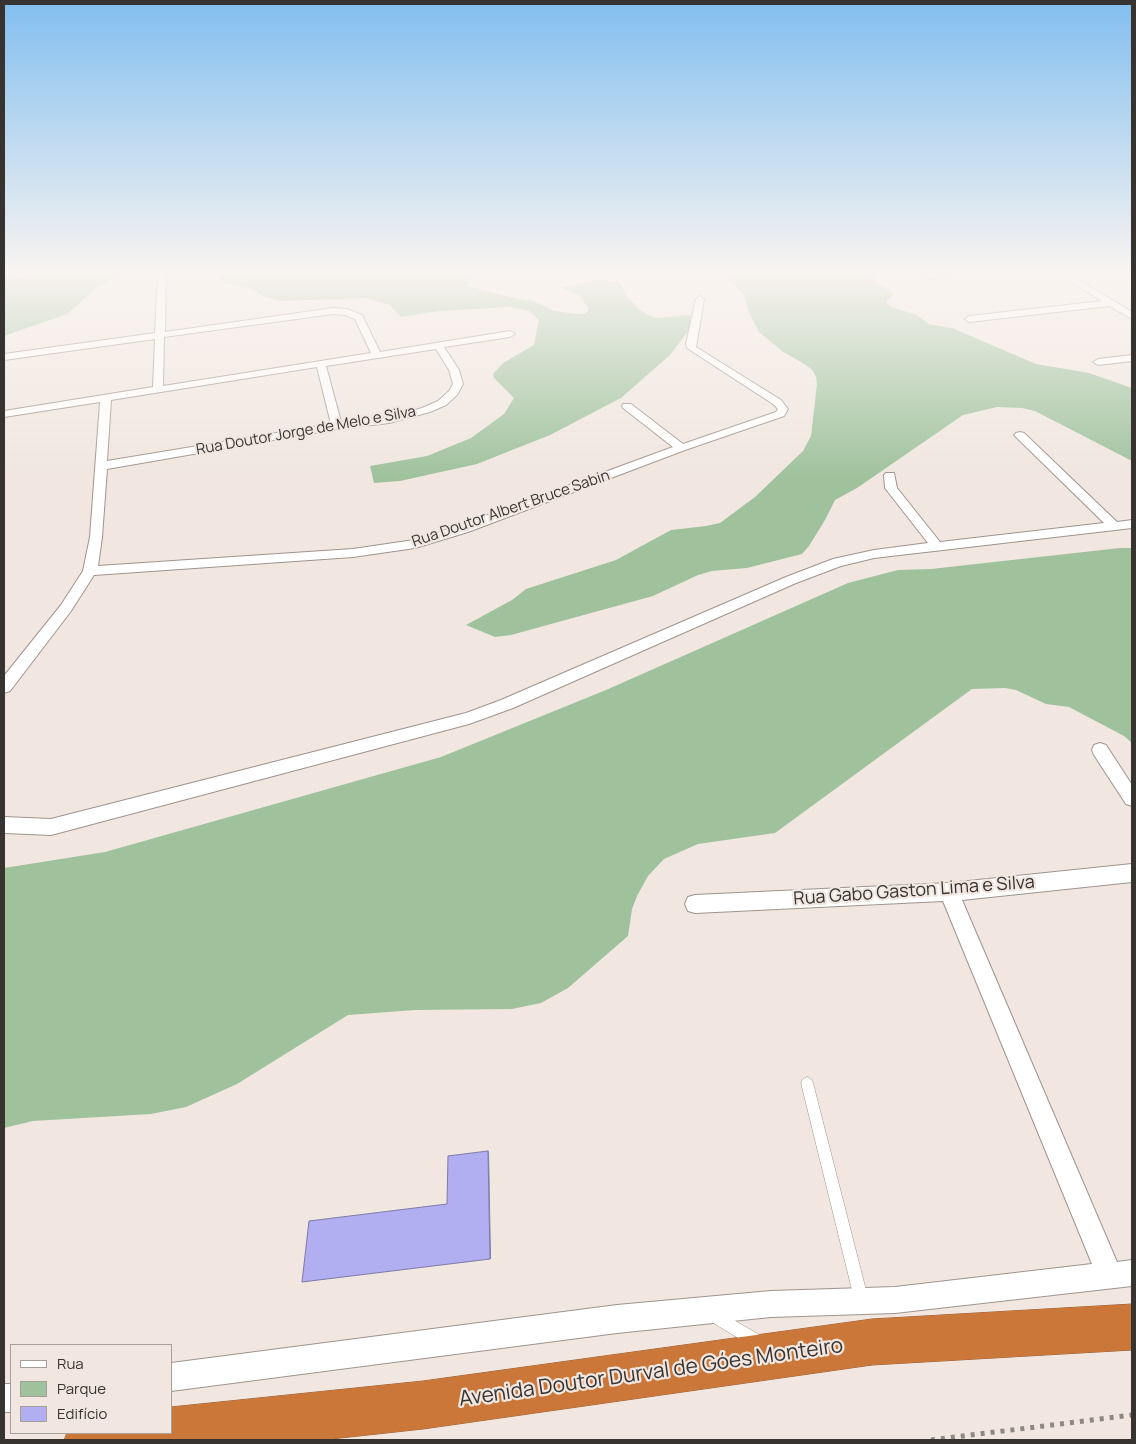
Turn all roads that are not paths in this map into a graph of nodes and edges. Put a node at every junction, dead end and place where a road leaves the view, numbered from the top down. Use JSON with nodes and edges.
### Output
{"nodes":[{"id":1,"x":108,"y":341,"type":"edge"},
{"id":2,"x":161,"y":341,"type":"edge"},
{"id":3,"x":370,"y":341,"type":"edge"},
{"id":4,"x":466,"y":341,"type":"edge"},
{"id":5,"x":692,"y":341,"type":"edge"},
{"id":6,"x":439,"y":346,"type":"junction"},
{"id":7,"x":4,"y":356,"type":"edge"},
{"id":8,"x":377,"y":356,"type":"junction"},
{"id":9,"x":1132,"y":358,"type":"edge"},
{"id":10,"x":1098,"y":362,"type":"dead end"},
{"id":11,"x":321,"y":365,"type":"junction"},
{"id":12,"x":158,"y":389,"type":"junction"},
{"id":13,"x":106,"y":397,"type":"junction"},
{"id":14,"x":627,"y":406,"type":"dead end"},
{"id":15,"x":4,"y":414,"type":"edge"},
{"id":16,"x":337,"y":426,"type":"junction"},
{"id":17,"x":1020,"y":435,"type":"dead end"},
{"id":18,"x":681,"y":448,"type":"junction"},
{"id":19,"x":101,"y":466,"type":"junction"},
{"id":20,"x":890,"y":475,"type":"dead end"},
{"id":21,"x":1132,"y":524,"type":"edge"},
{"id":22,"x":1112,"y":525,"type":"junction"},
{"id":23,"x":937,"y":546,"type":"junction"},
{"id":24,"x":90,"y":571,"type":"junction"},
{"id":25,"x":4,"y":687,"type":"edge"},
{"id":26,"x":1100,"y":750,"type":"dead end"},
{"id":27,"x":1132,"y":799,"type":"edge"},
{"id":28,"x":4,"y":825,"type":"edge"},
{"id":29,"x":1132,"y":873,"type":"edge"},
{"id":30,"x":949,"y":892,"type":"junction"},
{"id":31,"x":694,"y":904,"type":"dead end"},
{"id":32,"x":806,"y":1083,"type":"dead end"},
{"id":33,"x":1121,"y":1274,"type":"edge"},
{"id":34,"x":862,"y":1300,"type":"junction"},
{"id":35,"x":706,"y":1310,"type":"junction"},
{"id":36,"x":1132,"y":1327,"type":"edge"},
{"id":37,"x":780,"y":1354,"type":"junction"},
{"id":38,"x":172,"y":1377,"type":"edge"},
{"id":39,"x":172,"y":1432,"type":"edge"},
{"id":40,"x":150,"y":1434,"type":"edge"},
{"id":41,"x":89,"y":1440,"type":"edge"}],
"edges":[{"from":1,"to":7,"type":"street"},
{"from":2,"to":12,"type":"street"},
{"from":3,"to":8,"type":"street"},
{"from":4,"to":6,"type":"street"},
{"from":5,"to":18,"type":"street","name":"Rua Doutor Albert Bruce Sabin"},
{"from":6,"to":8,"type":"street"},
{"from":6,"to":16,"type":"street","name":"Rua Doutor Jorge de Melo e Silva"},
{"from":8,"to":11,"type":"street"},
{"from":9,"to":10,"type":"street"},
{"from":11,"to":12,"type":"street"},
{"from":11,"to":16,"type":"street"},
{"from":12,"to":13,"type":"street"},
{"from":13,"to":15,"type":"street"},
{"from":13,"to":19,"type":"street"},
{"from":14,"to":18,"type":"street"},
{"from":16,"to":19,"type":"street","name":"Rua Doutor Jorge de Melo e Silva"},
{"from":17,"to":22,"type":"street"},
{"from":18,"to":24,"type":"street","name":"Rua Doutor Albert Bruce Sabin"},
{"from":19,"to":24,"type":"street"},
{"from":20,"to":23,"type":"street"},
{"from":21,"to":22,"type":"street"},
{"from":22,"to":23,"type":"street"},
{"from":23,"to":28,"type":"street"},
{"from":24,"to":25,"type":"street"},
{"from":26,"to":27,"type":"street"},
{"from":29,"to":30,"type":"street","name":"Rua Gabo Gaston Lima e Silva"},
{"from":30,"to":31,"type":"street","name":"Rua Gabo Gaston Lima e Silva"},
{"from":30,"to":33,"type":"street"},
{"from":32,"to":34,"type":"lane"},
{"from":33,"to":34,"type":"street"},
{"from":34,"to":35,"type":"street"},
{"from":35,"to":37,"type":"lane"},
{"from":35,"to":38,"type":"street"},
{"from":36,"to":37,"type":"highway","name":"Avenida Doutor Durval de Góes Monteiro"},
{"from":37,"to":39,"type":"highway","name":"Avenida Doutor Durval de Góes Monteiro"},
{"from":40,"to":41,"type":"highway"}]}
